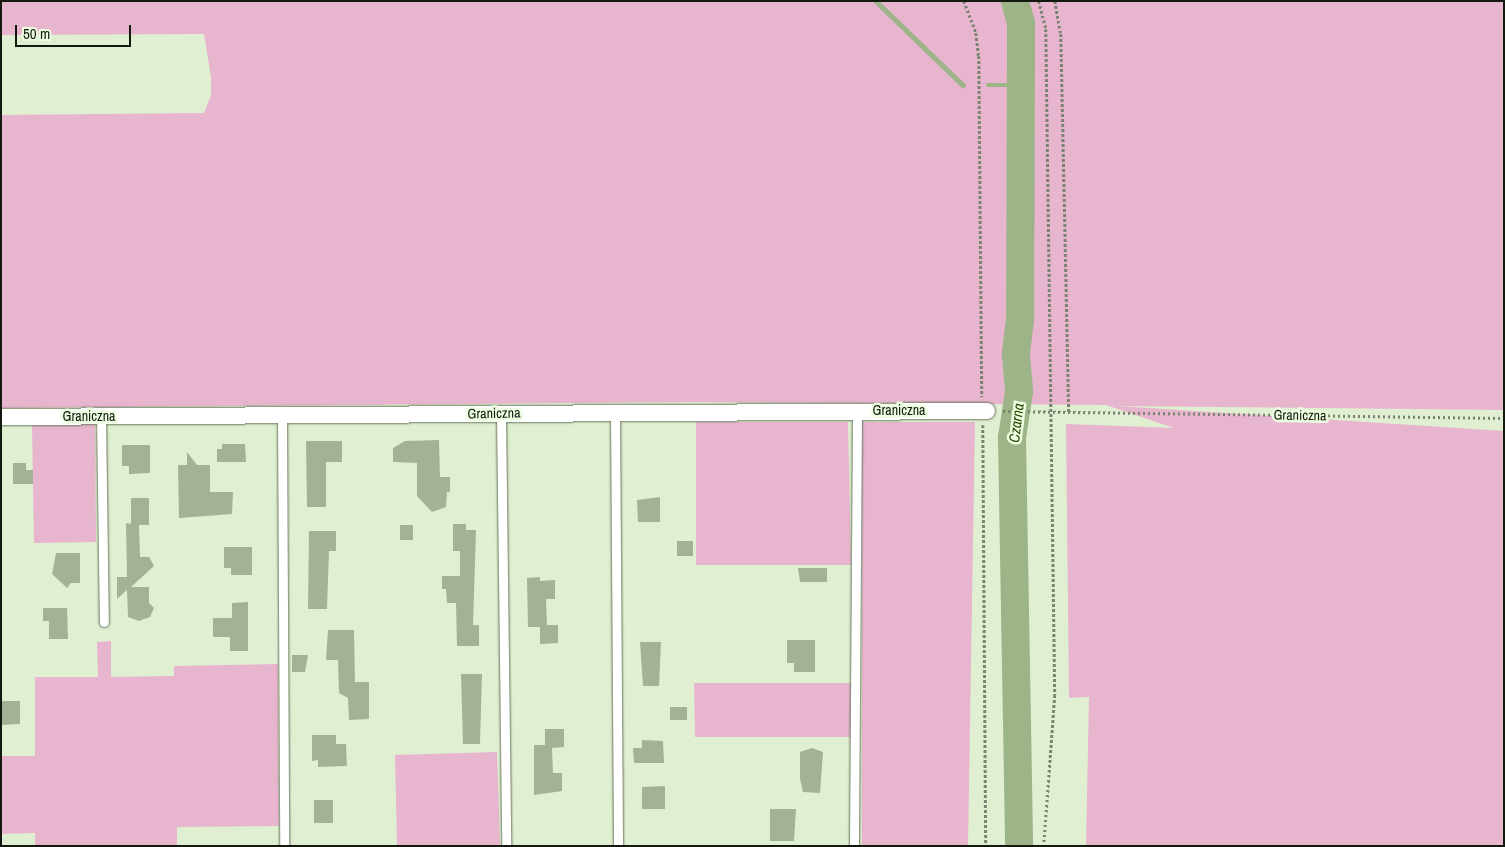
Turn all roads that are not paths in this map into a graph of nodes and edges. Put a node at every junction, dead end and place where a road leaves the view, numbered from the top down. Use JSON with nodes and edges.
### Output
{"nodes":[{"id":1,"x":857,"y":410,"type":"junction"},
{"id":2,"x":985,"y":411,"type":"road end"},
{"id":3,"x":615,"y":412,"type":"junction"},
{"id":4,"x":501,"y":413,"type":"junction"},
{"id":5,"x":282,"y":415,"type":"junction"},
{"id":6,"x":101,"y":416,"type":"junction"},
{"id":7,"x":1,"y":417,"type":"edge"},
{"id":8,"x":104,"y":622,"type":"dead end"},
{"id":9,"x":854,"y":843,"type":"dead end"},
{"id":10,"x":284,"y":846,"type":"edge"},
{"id":11,"x":506,"y":846,"type":"edge"},
{"id":12,"x":618,"y":846,"type":"edge"}],
"edges":[{"from":1,"to":2,"type":"street","name":"Graniczna"},
{"from":1,"to":3,"type":"street","name":"Graniczna"},
{"from":1,"to":9,"type":"lane"},
{"from":3,"to":4,"type":"street","name":"Graniczna"},
{"from":3,"to":12,"type":"lane"},
{"from":4,"to":5,"type":"street","name":"Graniczna"},
{"from":4,"to":11,"type":"lane"},
{"from":5,"to":6,"type":"street","name":"Graniczna"},
{"from":5,"to":10,"type":"lane"},
{"from":6,"to":7,"type":"street","name":"Graniczna"},
{"from":6,"to":8,"type":"lane"}]}
